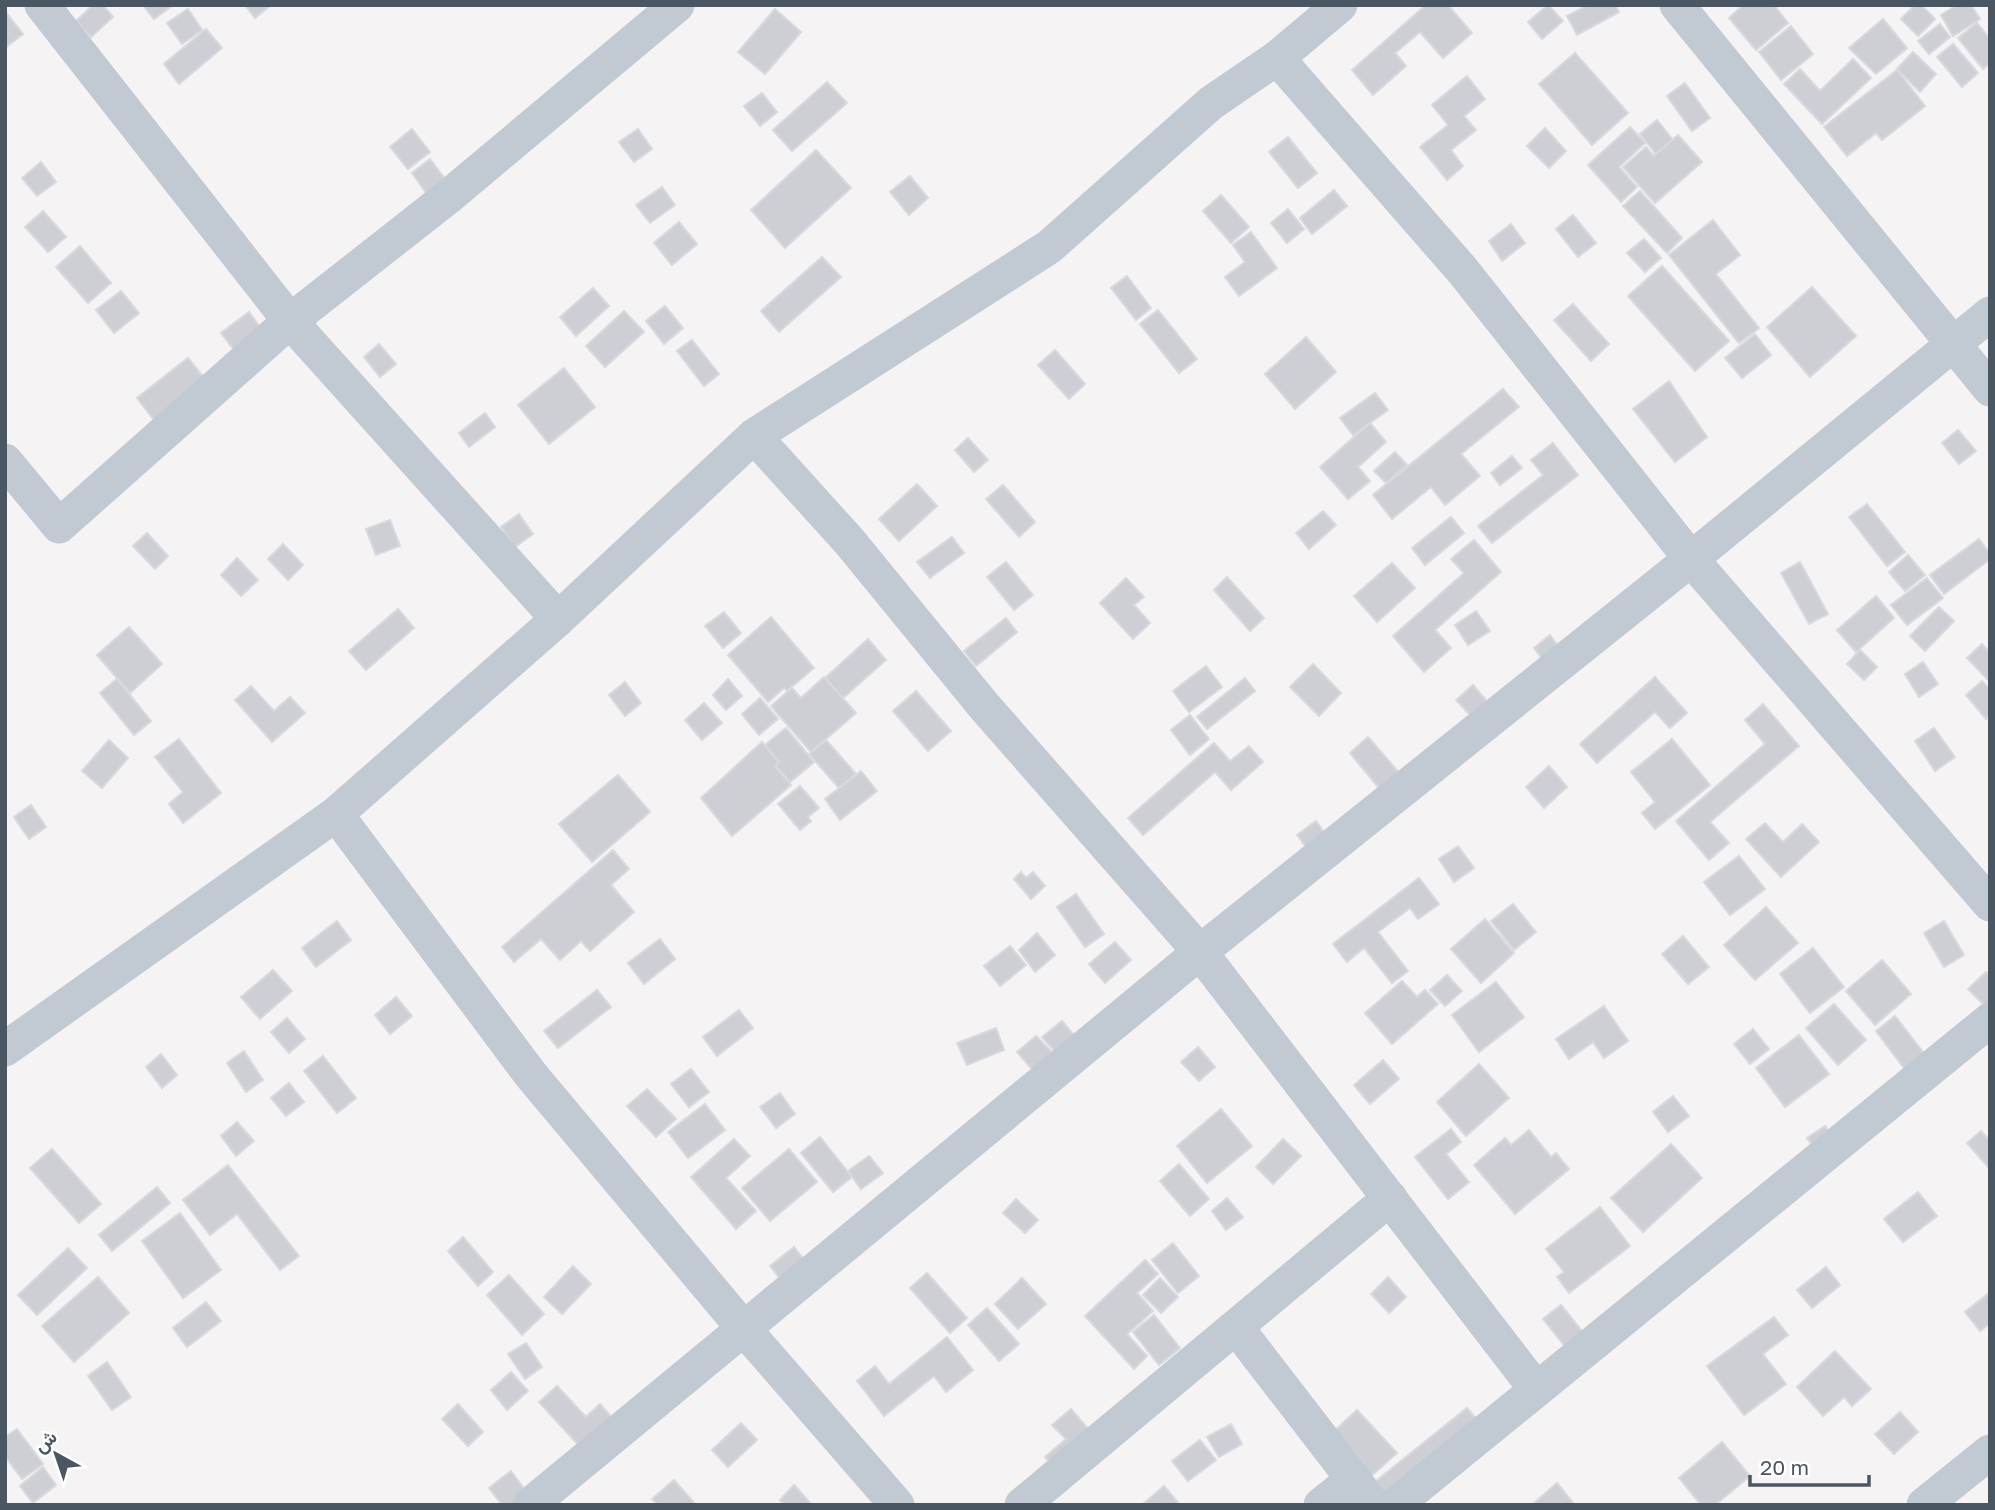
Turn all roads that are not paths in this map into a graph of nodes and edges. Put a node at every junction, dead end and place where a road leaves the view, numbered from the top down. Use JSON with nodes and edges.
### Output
{"nodes":[{"id":1,"x":42,"y":5,"type":"edge"},
{"id":2,"x":677,"y":5,"type":"edge"},
{"id":3,"x":1340,"y":5,"type":"edge"},
{"id":4,"x":1677,"y":5,"type":"edge"},
{"id":5,"x":1277,"y":58,"type":"junction"},
{"id":6,"x":1990,"y":314,"type":"edge"},
{"id":7,"x":290,"y":321,"type":"junction"},
{"id":8,"x":1953,"y":346,"type":"junction"},
{"id":9,"x":1990,"y":389,"type":"edge"},
{"id":10,"x":754,"y":436,"type":"junction"},
{"id":11,"x":5,"y":461,"type":"edge"},
{"id":12,"x":1692,"y":559,"type":"junction"},
{"id":13,"x":558,"y":619,"type":"junction"},
{"id":14,"x":336,"y":814,"type":"junction"},
{"id":15,"x":1990,"y":904,"type":"edge"},
{"id":16,"x":1200,"y":952,"type":"junction"},
{"id":17,"x":1990,"y":1020,"type":"edge"},
{"id":18,"x":5,"y":1049,"type":"edge"},
{"id":19,"x":1390,"y":1198,"type":"junction"},
{"id":20,"x":1236,"y":1327,"type":"junction"},
{"id":21,"x":745,"y":1330,"type":"junction"},
{"id":22,"x":1536,"y":1389,"type":"junction"},
{"id":23,"x":1990,"y":1452,"type":"edge"},
{"id":24,"x":1364,"y":1492,"type":"edge"},
{"id":25,"x":530,"y":1505,"type":"edge"},
{"id":26,"x":897,"y":1505,"type":"edge"},
{"id":27,"x":1022,"y":1505,"type":"edge"},
{"id":28,"x":1321,"y":1505,"type":"edge"},
{"id":29,"x":1395,"y":1505,"type":"edge"},
{"id":30,"x":1924,"y":1505,"type":"edge"}],
"edges":[{"from":1,"to":7,"type":"street"},
{"from":2,"to":7,"type":"street"},
{"from":3,"to":5,"type":"street"},
{"from":4,"to":8,"type":"street"},
{"from":5,"to":10,"type":"street"},
{"from":5,"to":12,"type":"street"},
{"from":6,"to":8,"type":"street"},
{"from":7,"to":11,"type":"street"},
{"from":7,"to":13,"type":"street"},
{"from":8,"to":9,"type":"street"},
{"from":8,"to":12,"type":"street"},
{"from":10,"to":13,"type":"street"},
{"from":10,"to":16,"type":"street"},
{"from":12,"to":15,"type":"street"},
{"from":12,"to":16,"type":"street"},
{"from":13,"to":14,"type":"street"},
{"from":14,"to":18,"type":"street"},
{"from":14,"to":21,"type":"street"},
{"from":16,"to":19,"type":"street"},
{"from":16,"to":21,"type":"street"},
{"from":17,"to":22,"type":"street"},
{"from":19,"to":20,"type":"street"},
{"from":19,"to":22,"type":"street"},
{"from":20,"to":24,"type":"street"},
{"from":20,"to":27,"type":"street"},
{"from":21,"to":25,"type":"street"},
{"from":21,"to":26,"type":"street"},
{"from":22,"to":29,"type":"street"},
{"from":23,"to":30,"type":"street"},
{"from":24,"to":28,"type":"street"}]}
